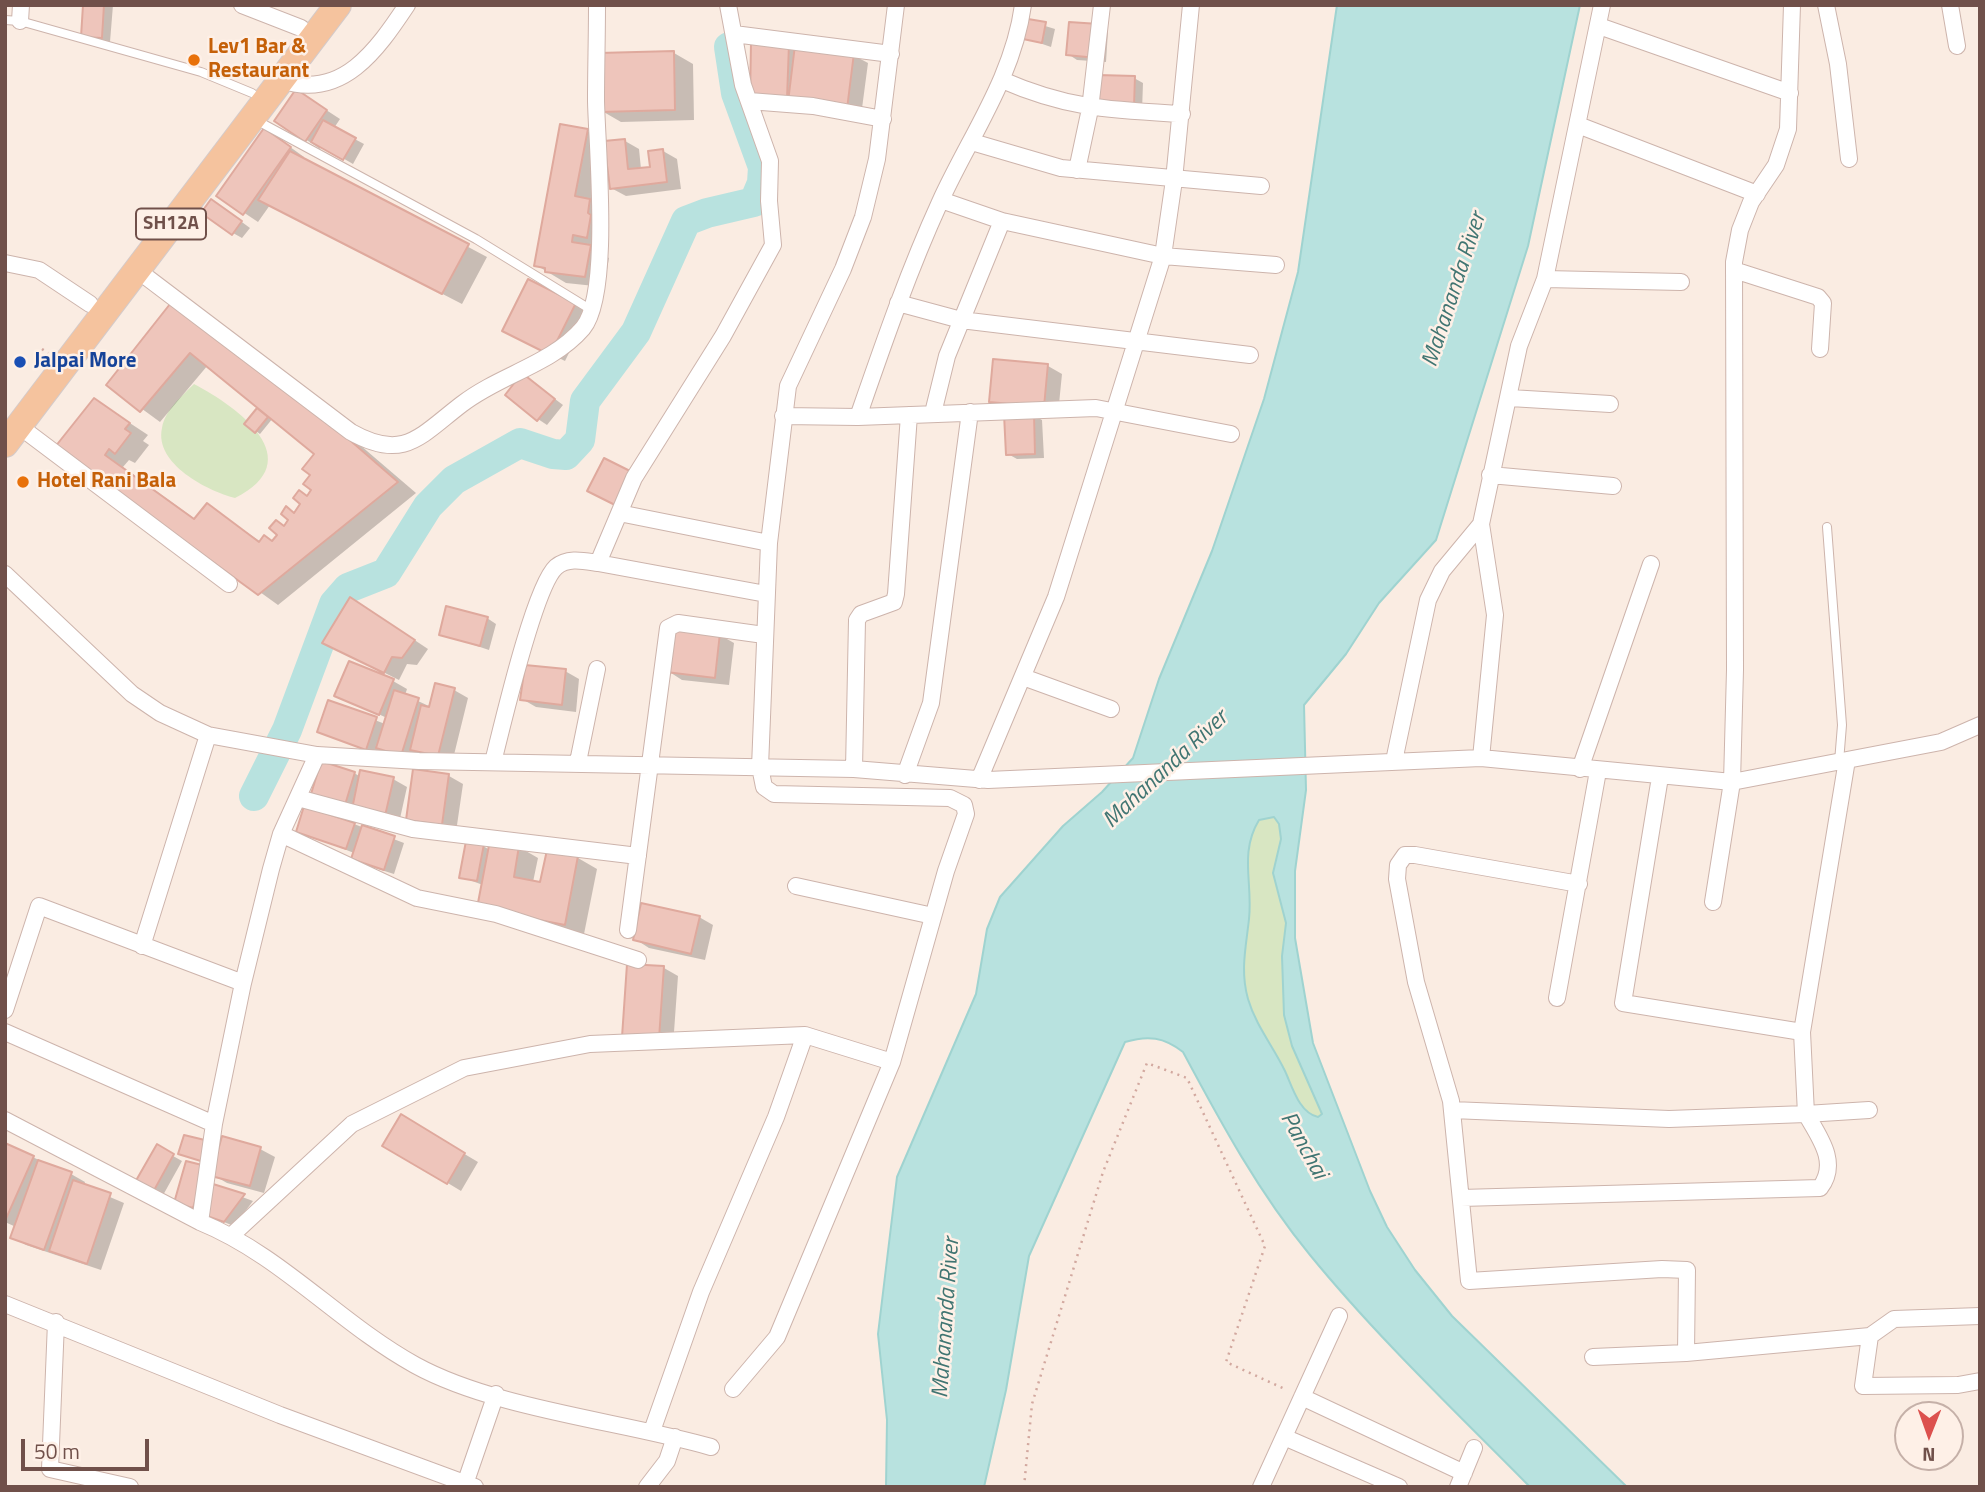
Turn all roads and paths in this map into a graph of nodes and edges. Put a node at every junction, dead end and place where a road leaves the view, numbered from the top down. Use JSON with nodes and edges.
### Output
{"nodes":[{"id":1,"x":242,"y":5,"type":"edge"},
{"id":2,"x":318,"y":5,"type":"edge"},
{"id":3,"x":338,"y":5,"type":"edge"},
{"id":4,"x":407,"y":5,"type":"edge"},
{"id":5,"x":597,"y":5,"type":"edge"},
{"id":6,"x":728,"y":5,"type":"edge"},
{"id":7,"x":896,"y":5,"type":"edge"},
{"id":8,"x":1023,"y":5,"type":"edge"},
{"id":9,"x":1102,"y":5,"type":"edge"},
{"id":10,"x":1191,"y":5,"type":"edge"},
{"id":11,"x":1602,"y":5,"type":"edge"},
{"id":12,"x":1792,"y":5,"type":"edge"},
{"id":13,"x":1826,"y":5,"type":"edge"},
{"id":14,"x":1950,"y":5,"type":"edge"},
{"id":15,"x":16,"y":15,"type":"edge"},
{"id":16,"x":1600,"y":26,"type":"junction"},
{"id":17,"x":302,"y":28,"type":"junction"},
{"id":18,"x":734,"y":34,"type":"junction"},
{"id":19,"x":1957,"y":46,"type":"dead end"},
{"id":20,"x":891,"y":54,"type":"junction"},
{"id":21,"x":281,"y":80,"type":"junction"},
{"id":22,"x":1002,"y":80,"type":"junction"},
{"id":23,"x":1790,"y":93,"type":"junction"},
{"id":24,"x":749,"y":101,"type":"junction"},
{"id":25,"x":252,"y":106,"type":"junction"},
{"id":26,"x":1090,"y":109,"type":"junction"},
{"id":27,"x":1182,"y":114,"type":"junction"},
{"id":28,"x":883,"y":119,"type":"junction"},
{"id":29,"x":1578,"y":124,"type":"junction"},
{"id":30,"x":972,"y":142,"type":"junction"},
{"id":31,"x":1849,"y":159,"type":"dead end"},
{"id":32,"x":1077,"y":170,"type":"junction"},
{"id":33,"x":1174,"y":180,"type":"junction"},
{"id":34,"x":1261,"y":186,"type":"dead end"},
{"id":35,"x":1757,"y":194,"type":"junction"},
{"id":36,"x":941,"y":200,"type":"junction"},
{"id":37,"x":1002,"y":221,"type":"junction"},
{"id":38,"x":1163,"y":256,"type":"junction"},
{"id":39,"x":5,"y":263,"type":"edge"},
{"id":40,"x":1276,"y":265,"type":"dead end"},
{"id":41,"x":136,"y":269,"type":"junction"},
{"id":42,"x":1734,"y":270,"type":"junction"},
{"id":43,"x":1545,"y":279,"type":"junction"},
{"id":44,"x":1681,"y":282,"type":"dead end"},
{"id":45,"x":898,"y":303,"type":"junction"},
{"id":46,"x":96,"y":309,"type":"junction"},
{"id":47,"x":593,"y":311,"type":"junction"},
{"id":48,"x":961,"y":320,"type":"junction"},
{"id":49,"x":1137,"y":341,"type":"junction"},
{"id":50,"x":1820,"y":349,"type":"dead end"},
{"id":51,"x":1250,"y":355,"type":"dead end"},
{"id":52,"x":1510,"y":398,"type":"junction"},
{"id":53,"x":1610,"y":404,"type":"dead end"},
{"id":54,"x":1115,"y":410,"type":"junction"},
{"id":55,"x":970,"y":412,"type":"junction"},
{"id":56,"x":933,"y":413,"type":"junction"},
{"id":57,"x":909,"y":415,"type":"junction"},
{"id":58,"x":783,"y":416,"type":"junction"},
{"id":59,"x":858,"y":417,"type":"junction"},
{"id":60,"x":10,"y":429,"type":"edge"},
{"id":61,"x":1231,"y":434,"type":"dead end"},
{"id":62,"x":1490,"y":475,"type":"junction"},
{"id":63,"x":1613,"y":486,"type":"dead end"},
{"id":64,"x":619,"y":513,"type":"junction"},
{"id":65,"x":1481,"y":524,"type":"junction"},
{"id":66,"x":1827,"y":527,"type":"dead end"},
{"id":67,"x":769,"y":543,"type":"junction"},
{"id":68,"x":598,"y":563,"type":"junction"},
{"id":69,"x":1651,"y":564,"type":"dead end"},
{"id":70,"x":5,"y":574,"type":"edge"},
{"id":71,"x":229,"y":584,"type":"dead end"},
{"id":72,"x":765,"y":594,"type":"junction"},
{"id":73,"x":764,"y":635,"type":"junction"},
{"id":74,"x":597,"y":669,"type":"dead end"},
{"id":75,"x":1023,"y":677,"type":"junction"},
{"id":76,"x":1111,"y":709,"type":"dead end"},
{"id":77,"x":1980,"y":725,"type":"edge"},
{"id":78,"x":208,"y":736,"type":"junction"},
{"id":79,"x":317,"y":755,"type":"junction"},
{"id":80,"x":1481,"y":758,"type":"junction"},
{"id":81,"x":1394,"y":761,"type":"junction"},
{"id":82,"x":1843,"y":761,"type":"junction"},
{"id":83,"x":493,"y":762,"type":"junction"},
{"id":84,"x":578,"y":762,"type":"junction"},
{"id":85,"x":651,"y":764,"type":"junction"},
{"id":86,"x":760,"y":767,"type":"junction"},
{"id":87,"x":854,"y":769,"type":"junction"},
{"id":88,"x":1580,"y":769,"type":"junction"},
{"id":89,"x":1598,"y":771,"type":"junction"},
{"id":90,"x":905,"y":775,"type":"junction"},
{"id":91,"x":1660,"y":777,"type":"junction"},
{"id":92,"x":987,"y":780,"type":"junction"},
{"id":93,"x":1732,"y":782,"type":"junction"},
{"id":94,"x":298,"y":798,"type":"junction"},
{"id":95,"x":281,"y":834,"type":"junction"},
{"id":96,"x":638,"y":856,"type":"junction"},
{"id":97,"x":1579,"y":884,"type":"junction"},
{"id":98,"x":796,"y":886,"type":"dead end"},
{"id":99,"x":1713,"y":901,"type":"dead end"},
{"id":100,"x":933,"y":916,"type":"junction"},
{"id":101,"x":628,"y":930,"type":"dead end"},
{"id":102,"x":142,"y":946,"type":"junction"},
{"id":103,"x":638,"y":960,"type":"dead end"},
{"id":104,"x":243,"y":983,"type":"junction"},
{"id":105,"x":1557,"y":998,"type":"dead end"},
{"id":106,"x":5,"y":1010,"type":"edge"},
{"id":107,"x":5,"y":1032,"type":"edge"},
{"id":108,"x":1802,"y":1032,"type":"junction"},
{"id":109,"x":805,"y":1035,"type":"junction"},
{"id":110,"x":892,"y":1062,"type":"junction"},
{"id":111,"x":1452,"y":1110,"type":"junction"},
{"id":112,"x":1869,"y":1110,"type":"dead end"},
{"id":113,"x":1806,"y":1114,"type":"junction"},
{"id":114,"x":5,"y":1120,"type":"edge"},
{"id":115,"x":214,"y":1124,"type":"junction"},
{"id":116,"x":1461,"y":1198,"type":"junction"},
{"id":117,"x":200,"y":1222,"type":"junction"},
{"id":118,"x":232,"y":1235,"type":"junction"},
{"id":119,"x":5,"y":1304,"type":"edge"},
{"id":120,"x":1339,"y":1316,"type":"dead end"},
{"id":121,"x":1980,"y":1316,"type":"edge"},
{"id":122,"x":56,"y":1322,"type":"junction"},
{"id":123,"x":1870,"y":1336,"type":"junction"},
{"id":124,"x":1686,"y":1353,"type":"junction"},
{"id":125,"x":1593,"y":1357,"type":"dead end"},
{"id":126,"x":1980,"y":1381,"type":"edge"},
{"id":127,"x":733,"y":1389,"type":"dead end"},
{"id":128,"x":496,"y":1394,"type":"junction"},
{"id":129,"x":1302,"y":1397,"type":"junction"},
{"id":130,"x":652,"y":1431,"type":"junction"},
{"id":131,"x":676,"y":1437,"type":"junction"},
{"id":132,"x":1283,"y":1437,"type":"junction"},
{"id":133,"x":711,"y":1447,"type":"dead end"},
{"id":134,"x":1474,"y":1448,"type":"dead end"},
{"id":135,"x":1461,"y":1480,"type":"edge"},
{"id":136,"x":1267,"y":1485,"type":"edge"},
{"id":137,"x":468,"y":1486,"type":"edge"},
{"id":138,"x":130,"y":1487,"type":"edge"},
{"id":139,"x":647,"y":1487,"type":"edge"},
{"id":140,"x":1024,"y":1487,"type":"edge"},
{"id":141,"x":1399,"y":1487,"type":"edge"}],
"edges":[{"from":1,"to":17,"type":"street"},
{"from":2,"to":17,"type":"main road","number":"SH12A"},
{"from":3,"to":21,"type":"main road","number":"SH12A"},
{"from":4,"to":21,"type":"street"},
{"from":5,"to":47,"type":"street"},
{"from":6,"to":18,"type":"street"},
{"from":7,"to":20,"type":"street"},
{"from":8,"to":22,"type":"street"},
{"from":9,"to":26,"type":"street"},
{"from":10,"to":27,"type":"street"},
{"from":11,"to":16,"type":"street"},
{"from":12,"to":23,"type":"street"},
{"from":13,"to":31,"type":"street"},
{"from":14,"to":19,"type":"street"},
{"from":15,"to":25,"type":"lane"},
{"from":16,"to":23,"type":"street"},
{"from":16,"to":29,"type":"street"},
{"from":17,"to":25,"type":"main road","number":"SH12A"},
{"from":18,"to":20,"type":"street"},
{"from":18,"to":24,"type":"street"},
{"from":20,"to":28,"type":"street"},
{"from":21,"to":25,"type":"main road","number":"SH12A"},
{"from":22,"to":26,"type":"street"},
{"from":22,"to":30,"type":"street"},
{"from":23,"to":35,"type":"street"},
{"from":24,"to":28,"type":"street"},
{"from":24,"to":64,"type":"street"},
{"from":25,"to":41,"type":"main road","number":"SH12A"},
{"from":25,"to":46,"type":"main road","number":"SH12A"},
{"from":25,"to":47,"type":"lane"},
{"from":26,"to":27,"type":"street"},
{"from":26,"to":32,"type":"street"},
{"from":27,"to":33,"type":"street"},
{"from":28,"to":58,"type":"street"},
{"from":29,"to":35,"type":"street"},
{"from":29,"to":43,"type":"street"},
{"from":30,"to":32,"type":"street"},
{"from":30,"to":36,"type":"street"},
{"from":32,"to":33,"type":"street"},
{"from":33,"to":34,"type":"street"},
{"from":33,"to":38,"type":"street"},
{"from":35,"to":42,"type":"street"},
{"from":36,"to":37,"type":"street"},
{"from":36,"to":45,"type":"street"},
{"from":37,"to":38,"type":"street"},
{"from":37,"to":48,"type":"street"},
{"from":38,"to":40,"type":"street"},
{"from":38,"to":49,"type":"street"},
{"from":39,"to":46,"type":"street"},
{"from":41,"to":46,"type":"main road","number":"SH12A"},
{"from":41,"to":47,"type":"street"},
{"from":42,"to":50,"type":"street"},
{"from":42,"to":93,"type":"street"},
{"from":43,"to":44,"type":"street"},
{"from":43,"to":52,"type":"street"},
{"from":45,"to":48,"type":"street"},
{"from":45,"to":59,"type":"street"},
{"from":46,"to":60,"type":"main road","number":"SH12A"},
{"from":48,"to":49,"type":"street"},
{"from":48,"to":56,"type":"street"},
{"from":49,"to":51,"type":"street"},
{"from":49,"to":54,"type":"street"},
{"from":52,"to":53,"type":"street"},
{"from":52,"to":62,"type":"street"},
{"from":54,"to":55,"type":"street"},
{"from":54,"to":61,"type":"street"},
{"from":54,"to":75,"type":"street"},
{"from":55,"to":56,"type":"street"},
{"from":55,"to":90,"type":"street"},
{"from":56,"to":57,"type":"street"},
{"from":57,"to":59,"type":"street"},
{"from":57,"to":87,"type":"street"},
{"from":58,"to":59,"type":"street"},
{"from":58,"to":67,"type":"street"},
{"from":60,"to":71,"type":"street"},
{"from":62,"to":63,"type":"street"},
{"from":62,"to":65,"type":"street"},
{"from":64,"to":67,"type":"street"},
{"from":64,"to":68,"type":"street"},
{"from":65,"to":80,"type":"street"},
{"from":65,"to":81,"type":"street"},
{"from":66,"to":82,"type":"lane"},
{"from":67,"to":72,"type":"street"},
{"from":68,"to":72,"type":"street"},
{"from":68,"to":83,"type":"street"},
{"from":69,"to":88,"type":"street"},
{"from":70,"to":78,"type":"street"},
{"from":72,"to":73,"type":"street"},
{"from":73,"to":85,"type":"street"},
{"from":73,"to":86,"type":"street"},
{"from":74,"to":84,"type":"street"},
{"from":75,"to":76,"type":"street"},
{"from":75,"to":92,"type":"street"},
{"from":77,"to":82,"type":"street"},
{"from":78,"to":79,"type":"street"},
{"from":78,"to":102,"type":"street"},
{"from":79,"to":83,"type":"street"},
{"from":79,"to":94,"type":"street"},
{"from":80,"to":81,"type":"street"},
{"from":80,"to":88,"type":"street"},
{"from":81,"to":92,"type":"street"},
{"from":82,"to":93,"type":"street"},
{"from":82,"to":108,"type":"street"},
{"from":83,"to":84,"type":"street"},
{"from":84,"to":85,"type":"street"},
{"from":85,"to":86,"type":"street"},
{"from":85,"to":96,"type":"street"},
{"from":86,"to":87,"type":"street"},
{"from":86,"to":100,"type":"street"},
{"from":87,"to":90,"type":"street"},
{"from":88,"to":89,"type":"street"},
{"from":89,"to":91,"type":"street"},
{"from":89,"to":97,"type":"street"},
{"from":90,"to":92,"type":"street"},
{"from":91,"to":93,"type":"street"},
{"from":91,"to":108,"type":"street"},
{"from":93,"to":99,"type":"street"},
{"from":94,"to":95,"type":"street"},
{"from":94,"to":96,"type":"street"},
{"from":95,"to":103,"type":"street"},
{"from":95,"to":104,"type":"street"},
{"from":96,"to":101,"type":"street"},
{"from":97,"to":105,"type":"street"},
{"from":97,"to":111,"type":"street"},
{"from":98,"to":100,"type":"street"},
{"from":100,"to":110,"type":"street"},
{"from":102,"to":104,"type":"street"},
{"from":102,"to":106,"type":"street"},
{"from":104,"to":115,"type":"street"},
{"from":107,"to":115,"type":"street"},
{"from":108,"to":113,"type":"street"},
{"from":109,"to":110,"type":"street"},
{"from":109,"to":118,"type":"street"},
{"from":109,"to":130,"type":"street"},
{"from":110,"to":127,"type":"street"},
{"from":111,"to":113,"type":"street"},
{"from":111,"to":116,"type":"street"},
{"from":112,"to":113,"type":"street"},
{"from":113,"to":116,"type":"street"},
{"from":114,"to":117,"type":"street"},
{"from":115,"to":117,"type":"street"},
{"from":116,"to":124,"type":"street"},
{"from":117,"to":118,"type":"street"},
{"from":118,"to":128,"type":"street"},
{"from":119,"to":122,"type":"street"},
{"from":120,"to":129,"type":"street"},
{"from":121,"to":123,"type":"street"},
{"from":122,"to":137,"type":"street"},
{"from":122,"to":138,"type":"street"},
{"from":123,"to":124,"type":"street"},
{"from":123,"to":126,"type":"street"},
{"from":124,"to":125,"type":"street"},
{"from":128,"to":130,"type":"street"},
{"from":128,"to":137,"type":"street"},
{"from":129,"to":132,"type":"street"},
{"from":129,"to":135,"type":"street"},
{"from":129,"to":140,"type":"path"},
{"from":130,"to":131,"type":"street"},
{"from":131,"to":133,"type":"street"},
{"from":131,"to":139,"type":"street"},
{"from":132,"to":136,"type":"street"},
{"from":132,"to":141,"type":"street"},
{"from":134,"to":135,"type":"street"}]}
